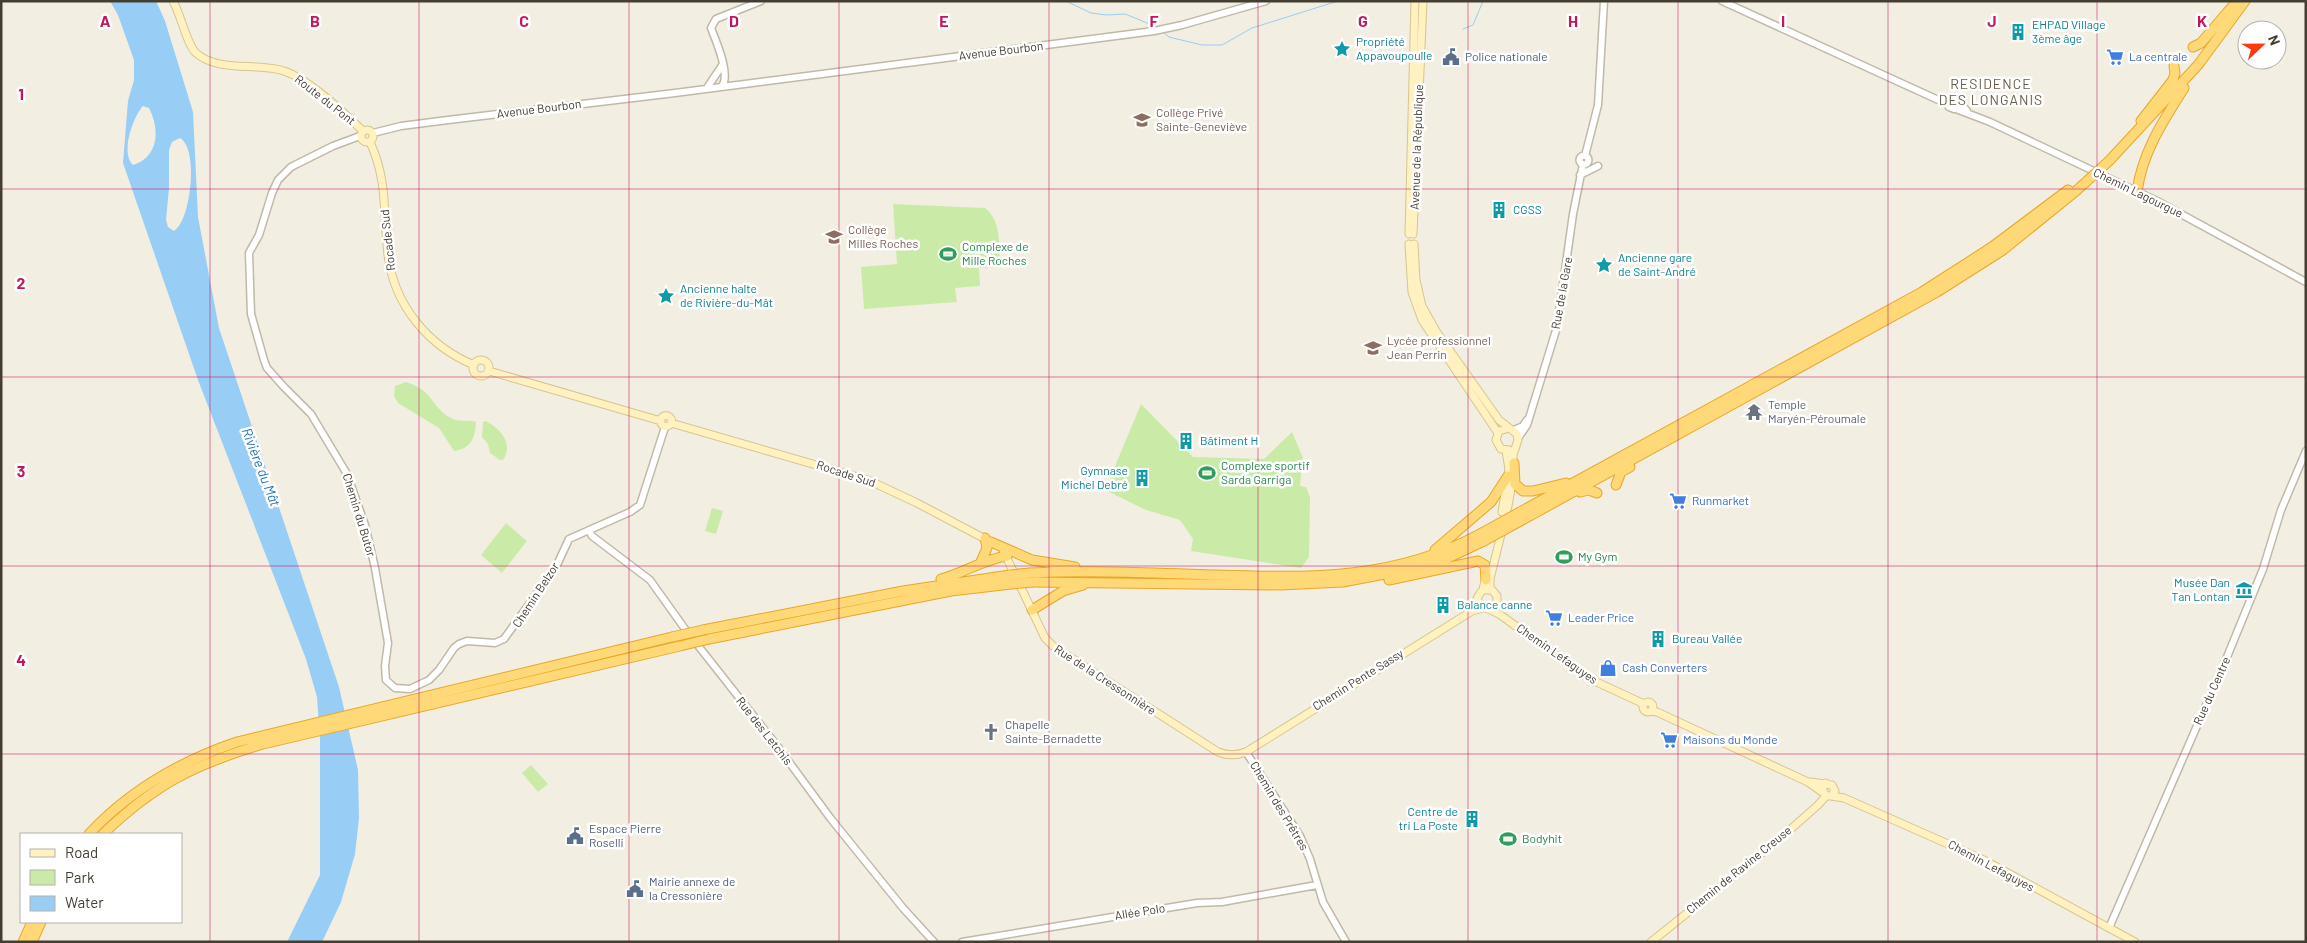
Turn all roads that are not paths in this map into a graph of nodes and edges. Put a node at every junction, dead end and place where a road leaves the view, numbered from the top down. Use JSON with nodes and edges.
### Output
{"nodes":[{"id":1,"x":173,"y":1,"type":"edge"},
{"id":2,"x":761,"y":1,"type":"edge"},
{"id":3,"x":1266,"y":1,"type":"edge"},
{"id":4,"x":1416,"y":1,"type":"edge"},
{"id":5,"x":1423,"y":1,"type":"edge"},
{"id":6,"x":1604,"y":1,"type":"edge"},
{"id":7,"x":1722,"y":1,"type":"edge"},
{"id":8,"x":2237,"y":1,"type":"edge"},
{"id":9,"x":2245,"y":1,"type":"edge"},
{"id":10,"x":2192,"y":47,"type":"dead end"},
{"id":11,"x":2198,"y":65,"type":"junction"},
{"id":12,"x":2174,"y":66,"type":"dead end"},
{"id":13,"x":720,"y":80,"type":"junction"},
{"id":14,"x":1948,"y":101,"type":"junction"},
{"id":15,"x":1959,"y":102,"type":"junction"},
{"id":16,"x":1956,"y":108,"type":"junction"},
{"id":17,"x":1967,"y":111,"type":"junction"},
{"id":18,"x":2141,"y":121,"type":"junction"},
{"id":19,"x":373,"y":133,"type":"junction"},
{"id":20,"x":362,"y":134,"type":"junction"},
{"id":21,"x":370,"y":142,"type":"junction"},
{"id":22,"x":2106,"y":159,"type":"junction"},
{"id":23,"x":1598,"y":166,"type":"dead end"},
{"id":24,"x":1580,"y":175,"type":"junction"},
{"id":25,"x":2074,"y":189,"type":"junction"},
{"id":26,"x":2137,"y":192,"type":"junction"},
{"id":27,"x":1411,"y":234,"type":"junction"},
{"id":28,"x":1411,"y":244,"type":"junction"},
{"id":29,"x":2306,"y":282,"type":"edge"},
{"id":30,"x":474,"y":365,"type":"junction"},
{"id":31,"x":488,"y":371,"type":"junction"},
{"id":32,"x":1713,"y":414,"type":"junction"},
{"id":33,"x":1528,"y":419,"type":"junction"},
{"id":34,"x":666,"y":424,"type":"junction"},
{"id":35,"x":1511,"y":429,"type":"junction"},
{"id":36,"x":1498,"y":433,"type":"junction"},
{"id":37,"x":1518,"y":438,"type":"junction"},
{"id":38,"x":1516,"y":446,"type":"junction"},
{"id":39,"x":1506,"y":451,"type":"junction"},
{"id":40,"x":2306,"y":451,"type":"edge"},
{"id":41,"x":1620,"y":457,"type":"junction"},
{"id":42,"x":1514,"y":463,"type":"junction"},
{"id":43,"x":1508,"y":476,"type":"junction"},
{"id":44,"x":1616,"y":485,"type":"dead end"},
{"id":45,"x":1597,"y":493,"type":"dead end"},
{"id":46,"x":1541,"y":510,"type":"junction"},
{"id":47,"x":1522,"y":516,"type":"junction"},
{"id":48,"x":588,"y":530,"type":"junction"},
{"id":49,"x":1482,"y":538,"type":"junction"},
{"id":50,"x":988,"y":540,"type":"junction"},
{"id":51,"x":1007,"y":556,"type":"junction"},
{"id":52,"x":1422,"y":559,"type":"junction"},
{"id":53,"x":979,"y":565,"type":"junction"},
{"id":54,"x":1140,"y":574,"type":"junction"},
{"id":55,"x":1010,"y":579,"type":"junction"},
{"id":56,"x":1486,"y":580,"type":"junction"},
{"id":57,"x":1093,"y":582,"type":"junction"},
{"id":58,"x":1282,"y":584,"type":"junction"},
{"id":59,"x":1487,"y":590,"type":"junction"},
{"id":60,"x":1478,"y":601,"type":"junction"},
{"id":61,"x":836,"y":603,"type":"junction"},
{"id":62,"x":1489,"y":607,"type":"junction"},
{"id":63,"x":1472,"y":611,"type":"junction"},
{"id":64,"x":1034,"y":614,"type":"junction"},
{"id":65,"x":386,"y":680,"type":"joint"},
{"id":66,"x":387,"y":710,"type":"junction"},
{"id":67,"x":261,"y":740,"type":"junction"},
{"id":68,"x":1246,"y":752,"type":"junction"},
{"id":69,"x":1808,"y":782,"type":"junction"},
{"id":70,"x":1826,"y":784,"type":"junction"},
{"id":71,"x":1834,"y":787,"type":"junction"},
{"id":72,"x":1826,"y":795,"type":"junction"},
{"id":73,"x":1844,"y":798,"type":"junction"},
{"id":74,"x":90,"y":833,"type":"edge"},
{"id":75,"x":104,"y":833,"type":"edge"},
{"id":76,"x":1317,"y":885,"type":"junction"},
{"id":77,"x":32,"y":923,"type":"edge"},
{"id":78,"x":41,"y":923,"type":"edge"},
{"id":79,"x":2109,"y":928,"type":"junction"},
{"id":80,"x":933,"y":941,"type":"edge"},
{"id":81,"x":24,"y":942,"type":"edge"},
{"id":82,"x":33,"y":942,"type":"edge"},
{"id":83,"x":962,"y":942,"type":"edge"},
{"id":84,"x":1346,"y":942,"type":"edge"},
{"id":85,"x":1650,"y":942,"type":"edge"},
{"id":86,"x":2135,"y":942,"type":"edge"}],
"edges":[{"from":1,"to":20,"type":"main road","name":"Route du Pont"},
{"from":2,"to":13,"type":"street"},
{"from":3,"to":13,"type":"street","name":"Avenue Bourbon"},
{"from":4,"to":27,"type":"main road","name":"Avenue de la République"},
{"from":5,"to":27,"type":"main road","name":"Avenue de la République"},
{"from":6,"to":24,"type":"street","name":"Rue de la Gare"},
{"from":7,"to":14,"type":"street"},
{"from":8,"to":10,"type":"highway"},
{"from":8,"to":18,"type":"highway"},
{"from":9,"to":11,"type":"highway"},
{"from":11,"to":22,"type":"highway"},
{"from":11,"to":26,"type":"highway"},
{"from":12,"to":18,"type":"highway"},
{"from":13,"to":19,"type":"street","name":"Avenue Bourbon"},
{"from":14,"to":15,"type":"street"},
{"from":14,"to":16,"type":"street","name":"Chemin Lagourgue"},
{"from":15,"to":16,"type":"street"},
{"from":15,"to":17,"type":"street","name":"Chemin Lagourgue"},
{"from":16,"to":17,"type":"street","name":"Chemin Lagourgue"},
{"from":17,"to":26,"type":"street","name":"Chemin Lagourgue"},
{"from":18,"to":22,"type":"highway"},
{"from":19,"to":20,"type":"main road"},
{"from":19,"to":21,"type":"main road"},
{"from":20,"to":21,"type":"main road"},
{"from":20,"to":65,"type":"street","name":"Chemin du Butor"},
{"from":21,"to":30,"type":"main road","name":"Rocade Sud"},
{"from":22,"to":25,"type":"highway","bridge":true},
{"from":23,"to":24,"type":"street"},
{"from":24,"to":33,"type":"street","name":"Rue de la Gare"},
{"from":25,"to":32,"type":"highway"},
{"from":25,"to":41,"type":"highway"},
{"from":26,"to":29,"type":"street","name":"Chemin Lagourgue"},
{"from":27,"to":28,"type":"main road"},
{"from":28,"to":35,"type":"main road"},
{"from":28,"to":36,"type":"main road"},
{"from":30,"to":31,"type":"main road"},
{"from":30,"to":31,"type":"main road"},
{"from":31,"to":34,"type":"main road","name":"Rocade Sud"},
{"from":32,"to":44,"type":"highway"},
{"from":32,"to":46,"type":"highway"},
{"from":33,"to":35,"type":"street"},
{"from":33,"to":37,"type":"street","name":"Rue de la Gare"},
{"from":34,"to":48,"type":"street","name":"Chemin Belzor"},
{"from":34,"to":50,"type":"main road","name":"Rocade Sud"},
{"from":35,"to":36,"type":"main road"},
{"from":35,"to":37,"type":"main road"},
{"from":36,"to":39,"type":"main road"},
{"from":37,"to":38,"type":"main road"},
{"from":38,"to":39,"type":"main road"},
{"from":38,"to":42,"type":"main road"},
{"from":39,"to":43,"type":"main road"},
{"from":40,"to":79,"type":"street","name":"Rue du Centre"},
{"from":41,"to":42,"type":"highway"},
{"from":41,"to":47,"type":"highway"},
{"from":42,"to":59,"type":"main road"},
{"from":43,"to":52,"type":"highway"},
{"from":43,"to":56,"type":"main road"},
{"from":45,"to":46,"type":"highway"},
{"from":46,"to":47,"type":"highway"},
{"from":47,"to":49,"type":"highway","bridge":true},
{"from":48,"to":65,"type":"street","name":"Chemin Belzor"},
{"from":48,"to":80,"type":"street","name":"Rue des Letchis"},
{"from":49,"to":52,"type":"highway"},
{"from":49,"to":58,"type":"highway"},
{"from":50,"to":51,"type":"main road","name":"Rocade Sud"},
{"from":50,"to":53,"type":"highway"},
{"from":50,"to":54,"type":"highway"},
{"from":51,"to":53,"type":"highway"},
{"from":51,"to":64,"type":"main road","name":"Rue de la Cressonnière"},
{"from":52,"to":54,"type":"highway"},
{"from":53,"to":61,"type":"highway"},
{"from":54,"to":55,"type":"highway","bridge":true},
{"from":55,"to":57,"type":"highway","bridge":true},
{"from":55,"to":61,"type":"highway"},
{"from":55,"to":66,"type":"highway","bridge":true},
{"from":56,"to":58,"type":"highway"},
{"from":56,"to":59,"type":"main road"},
{"from":57,"to":58,"type":"highway"},
{"from":57,"to":64,"type":"highway"},
{"from":59,"to":60,"type":"main road","name":"Chemin Pente Sassy"},
{"from":59,"to":62,"type":"main road"},
{"from":60,"to":62,"type":"main road"},
{"from":60,"to":63,"type":"main road","name":"Chemin Pente Sassy"},
{"from":61,"to":66,"type":"highway","bridge":true},
{"from":62,"to":63,"type":"main road","name":"Chemin Pente Sassy"},
{"from":62,"to":69,"type":"main road","name":"Chemin Lefaguyes"},
{"from":63,"to":68,"type":"main road","name":"Chemin Pente Sassy"},
{"from":64,"to":68,"type":"main road","name":"Rue de la Cressonnière"},
{"from":66,"to":67,"type":"highway"},
{"from":67,"to":74,"type":"highway"},
{"from":67,"to":75,"type":"highway"},
{"from":68,"to":76,"type":"street","name":"Chemin des Prêtres"},
{"from":69,"to":70,"type":"main road","name":"Chemin Lefaguyes"},
{"from":69,"to":72,"type":"main road","name":"Chemin Lefaguyes"},
{"from":70,"to":71,"type":"main road"},
{"from":70,"to":72,"type":"main road"},
{"from":71,"to":72,"type":"main road"},
{"from":71,"to":73,"type":"main road","name":"Chemin Lefaguyes"},
{"from":72,"to":73,"type":"main road","name":"Chemin Lefaguyes"},
{"from":72,"to":85,"type":"main road","name":"Chemin de Ravine Creuse"},
{"from":73,"to":79,"type":"main road","name":"Chemin Lefaguyes"},
{"from":76,"to":83,"type":"street","name":"Allée Polo"},
{"from":76,"to":84,"type":"street","name":"Chemin des Prêtres"},
{"from":77,"to":81,"type":"highway"},
{"from":78,"to":82,"type":"highway"},
{"from":79,"to":86,"type":"main road","name":"Chemin Lefaguyes"}]}
